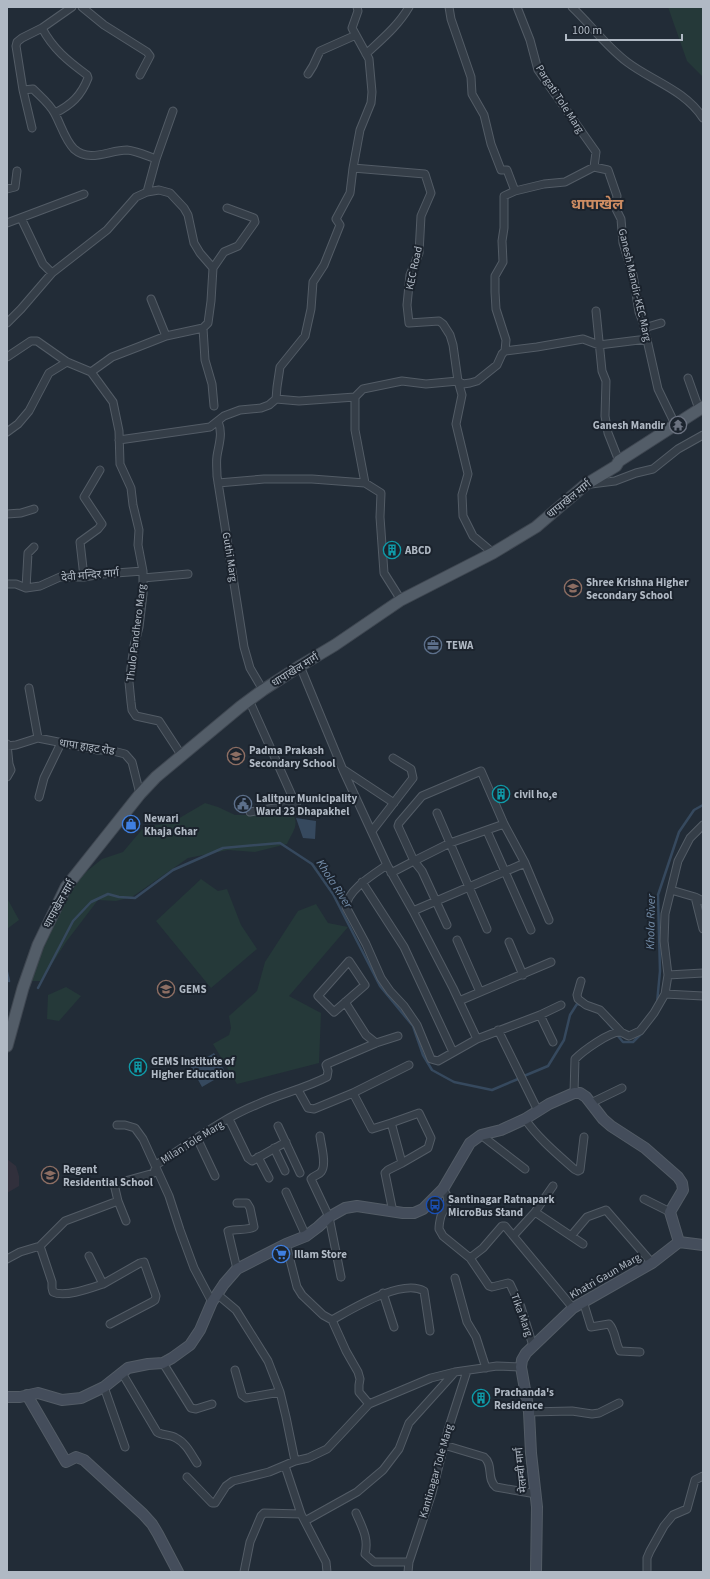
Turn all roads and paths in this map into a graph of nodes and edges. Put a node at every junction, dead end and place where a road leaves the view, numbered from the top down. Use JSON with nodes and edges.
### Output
{"nodes":[{"id":1,"x":72,"y":7,"type":"edge"},
{"id":2,"x":82,"y":7,"type":"edge"},
{"id":3,"x":409,"y":7,"type":"edge"},
{"id":4,"x":449,"y":7,"type":"edge"},
{"id":5,"x":518,"y":7,"type":"edge"},
{"id":6,"x":572,"y":7,"type":"edge"},
{"id":7,"x":358,"y":9,"type":"edge"},
{"id":8,"x":42,"y":28,"type":"junction"},
{"id":9,"x":356,"y":35,"type":"junction"},
{"id":10,"x":366,"y":54,"type":"junction"},
{"id":11,"x":308,"y":74,"type":"dead end"},
{"id":12,"x":140,"y":75,"type":"dead end"},
{"id":13,"x":23,"y":90,"type":"junction"},
{"id":14,"x":173,"y":111,"type":"dead end"},
{"id":15,"x":55,"y":113,"type":"junction"},
{"id":16,"x":703,"y":118,"type":"edge"},
{"id":17,"x":32,"y":128,"type":"dead end"},
{"id":18,"x":156,"y":159,"type":"junction"},
{"id":19,"x":594,"y":167,"type":"junction"},
{"id":20,"x":353,"y":168,"type":"junction"},
{"id":21,"x":17,"y":171,"type":"dead end"},
{"id":22,"x":7,"y":189,"type":"edge"},
{"id":23,"x":515,"y":191,"type":"junction"},
{"id":24,"x":147,"y":192,"type":"junction"},
{"id":25,"x":84,"y":194,"type":"dead end"},
{"id":26,"x":227,"y":208,"type":"dead end"},
{"id":27,"x":21,"y":218,"type":"junction"},
{"id":28,"x":7,"y":223,"type":"edge"},
{"id":29,"x":213,"y":268,"type":"junction"},
{"id":30,"x":52,"y":273,"type":"junction"},
{"id":31,"x":151,"y":299,"type":"dead end"},
{"id":32,"x":596,"y":311,"type":"dead end"},
{"id":33,"x":7,"y":323,"type":"edge"},
{"id":34,"x":661,"y":323,"type":"dead end"},
{"id":35,"x":203,"y":328,"type":"junction"},
{"id":36,"x":644,"y":328,"type":"junction"},
{"id":37,"x":166,"y":336,"type":"junction"},
{"id":38,"x":647,"y":339,"type":"junction"},
{"id":39,"x":599,"y":344,"type":"junction"},
{"id":40,"x":505,"y":351,"type":"junction"},
{"id":41,"x":7,"y":357,"type":"edge"},
{"id":42,"x":67,"y":362,"type":"junction"},
{"id":43,"x":91,"y":372,"type":"junction"},
{"id":44,"x":688,"y":378,"type":"dead end"},
{"id":45,"x":458,"y":381,"type":"junction"},
{"id":46,"x":355,"y":397,"type":"junction"},
{"id":47,"x":276,"y":399,"type":"junction"},
{"id":48,"x":214,"y":406,"type":"dead end"},
{"id":49,"x":701,"y":408,"type":"edge"},
{"id":50,"x":218,"y":421,"type":"junction"},
{"id":51,"x":675,"y":424,"type":"junction"},
{"id":52,"x":7,"y":432,"type":"edge"},
{"id":53,"x":703,"y":436,"type":"edge"},
{"id":54,"x":119,"y":440,"type":"junction"},
{"id":55,"x":619,"y":461,"type":"junction"},
{"id":56,"x":100,"y":470,"type":"dead end"},
{"id":57,"x":218,"y":483,"type":"junction"},
{"id":58,"x":365,"y":483,"type":"junction"},
{"id":59,"x":585,"y":485,"type":"junction"},
{"id":60,"x":34,"y":508,"type":"dead end"},
{"id":61,"x":7,"y":514,"type":"edge"},
{"id":62,"x":34,"y":547,"type":"dead end"},
{"id":63,"x":493,"y":553,"type":"junction"},
{"id":64,"x":143,"y":571,"type":"junction"},
{"id":65,"x":188,"y":574,"type":"dead end"},
{"id":66,"x":84,"y":577,"type":"junction"},
{"id":67,"x":143,"y":578,"type":"junction"},
{"id":68,"x":7,"y":584,"type":"edge"},
{"id":69,"x":26,"y":588,"type":"junction"},
{"id":70,"x":401,"y":600,"type":"junction"},
{"id":71,"x":300,"y":666,"type":"junction"},
{"id":72,"x":29,"y":688,"type":"dead end"},
{"id":73,"x":263,"y":690,"type":"junction"},
{"id":74,"x":249,"y":700,"type":"junction"},
{"id":75,"x":38,"y":738,"type":"junction"},
{"id":76,"x":61,"y":743,"type":"junction"},
{"id":77,"x":7,"y":745,"type":"edge"},
{"id":78,"x":182,"y":756,"type":"junction"},
{"id":79,"x":393,"y":758,"type":"dead end"},
{"id":80,"x":343,"y":770,"type":"junction"},
{"id":81,"x":7,"y":777,"type":"edge"},
{"id":82,"x":140,"y":794,"type":"junction"},
{"id":83,"x":39,"y":797,"type":"dead end"},
{"id":84,"x":394,"y":803,"type":"junction"},
{"id":85,"x":250,"y":812,"type":"dead end"},
{"id":86,"x":437,"y":813,"type":"dead end"},
{"id":87,"x":504,"y":824,"type":"junction"},
{"id":88,"x":703,"y":825,"type":"edge"},
{"id":89,"x":372,"y":831,"type":"junction"},
{"id":90,"x":487,"y":831,"type":"junction"},
{"id":91,"x":450,"y":843,"type":"junction"},
{"id":92,"x":414,"y":861,"type":"junction"},
{"id":93,"x":525,"y":863,"type":"junction"},
{"id":94,"x":387,"y":865,"type":"junction"},
{"id":95,"x":505,"y":871,"type":"junction"},
{"id":96,"x":391,"y":873,"type":"junction"},
{"id":97,"x":362,"y":882,"type":"junction"},
{"id":98,"x":470,"y":888,"type":"junction"},
{"id":99,"x":671,"y":890,"type":"junction"},
{"id":100,"x":695,"y":896,"type":"junction"},
{"id":101,"x":436,"y":901,"type":"junction"},
{"id":102,"x":703,"y":901,"type":"edge"},
{"id":103,"x":413,"y":911,"type":"junction"},
{"id":104,"x":549,"y":920,"type":"dead end"},
{"id":105,"x":447,"y":925,"type":"dead end"},
{"id":106,"x":487,"y":929,"type":"dead end"},
{"id":107,"x":703,"y":929,"type":"edge"},
{"id":108,"x":531,"y":930,"type":"dead end"},
{"id":109,"x":457,"y":940,"type":"dead end"},
{"id":110,"x":509,"y":942,"type":"dead end"},
{"id":111,"x":551,"y":962,"type":"dead end"},
{"id":112,"x":703,"y":973,"type":"edge"},
{"id":113,"x":524,"y":975,"type":"junction"},
{"id":114,"x":668,"y":976,"type":"junction"},
{"id":115,"x":581,"y":981,"type":"dead end"},
{"id":116,"x":480,"y":992,"type":"junction"},
{"id":117,"x":665,"y":994,"type":"junction"},
{"id":118,"x":703,"y":996,"type":"edge"},
{"id":119,"x":459,"y":1001,"type":"junction"},
{"id":120,"x":344,"y":1002,"type":"junction"},
{"id":121,"x":561,"y":1005,"type":"dead end"},
{"id":122,"x":540,"y":1015,"type":"junction"},
{"id":123,"x":498,"y":1030,"type":"junction"},
{"id":124,"x":620,"y":1032,"type":"junction"},
{"id":125,"x":398,"y":1036,"type":"dead end"},
{"id":126,"x":477,"y":1039,"type":"junction"},
{"id":127,"x":553,"y":1042,"type":"dead end"},
{"id":128,"x":376,"y":1043,"type":"junction"},
{"id":129,"x":7,"y":1046,"type":"edge"},
{"id":130,"x":453,"y":1052,"type":"junction"},
{"id":131,"x":409,"y":1065,"type":"dead end"},
{"id":132,"x":622,"y":1088,"type":"dead end"},
{"id":133,"x":298,"y":1090,"type":"junction"},
{"id":134,"x":353,"y":1093,"type":"junction"},
{"id":135,"x":574,"y":1093,"type":"junction"},
{"id":136,"x":591,"y":1103,"type":"junction"},
{"id":137,"x":538,"y":1111,"type":"junction"},
{"id":138,"x":229,"y":1119,"type":"junction"},
{"id":139,"x":524,"y":1119,"type":"junction"},
{"id":140,"x":391,"y":1123,"type":"junction"},
{"id":141,"x":117,"y":1125,"type":"dead end"},
{"id":142,"x":278,"y":1126,"type":"dead end"},
{"id":143,"x":481,"y":1135,"type":"junction"},
{"id":144,"x":320,"y":1136,"type":"dead end"},
{"id":145,"x":584,"y":1137,"type":"dead end"},
{"id":146,"x":197,"y":1138,"type":"junction"},
{"id":147,"x":286,"y":1142,"type":"junction"},
{"id":148,"x":274,"y":1148,"type":"junction"},
{"id":149,"x":258,"y":1156,"type":"junction"},
{"id":150,"x":402,"y":1163,"type":"junction"},
{"id":151,"x":156,"y":1165,"type":"junction"},
{"id":152,"x":525,"y":1168,"type":"dead end"},
{"id":153,"x":285,"y":1171,"type":"dead end"},
{"id":154,"x":300,"y":1173,"type":"dead end"},
{"id":155,"x":215,"y":1176,"type":"dead end"},
{"id":156,"x":269,"y":1178,"type":"dead end"},
{"id":157,"x":553,"y":1186,"type":"dead end"},
{"id":158,"x":443,"y":1189,"type":"junction"},
{"id":159,"x":286,"y":1192,"type":"dead end"},
{"id":160,"x":644,"y":1199,"type":"dead end"},
{"id":161,"x":118,"y":1201,"type":"junction"},
{"id":162,"x":237,"y":1203,"type":"dead end"},
{"id":163,"x":393,"y":1212,"type":"junction"},
{"id":164,"x":535,"y":1212,"type":"junction"},
{"id":165,"x":670,"y":1212,"type":"junction"},
{"id":166,"x":329,"y":1217,"type":"junction"},
{"id":167,"x":126,"y":1221,"type":"dead end"},
{"id":168,"x":514,"y":1235,"type":"junction"},
{"id":169,"x":306,"y":1236,"type":"junction"},
{"id":170,"x":571,"y":1236,"type":"junction"},
{"id":171,"x":678,"y":1242,"type":"junction"},
{"id":172,"x":286,"y":1244,"type":"junction"},
{"id":173,"x":584,"y":1244,"type":"dead end"},
{"id":174,"x":703,"y":1245,"type":"edge"},
{"id":175,"x":40,"y":1246,"type":"junction"},
{"id":176,"x":89,"y":1256,"type":"dead end"},
{"id":177,"x":470,"y":1258,"type":"junction"},
{"id":178,"x":7,"y":1259,"type":"edge"},
{"id":179,"x":652,"y":1263,"type":"junction"},
{"id":180,"x":237,"y":1269,"type":"junction"},
{"id":181,"x":341,"y":1277,"type":"dead end"},
{"id":182,"x":455,"y":1278,"type":"dead end"},
{"id":183,"x":103,"y":1284,"type":"junction"},
{"id":184,"x":383,"y":1293,"type":"junction"},
{"id":185,"x":215,"y":1298,"type":"junction"},
{"id":186,"x":583,"y":1301,"type":"junction"},
{"id":187,"x":573,"y":1308,"type":"junction"},
{"id":188,"x":332,"y":1320,"type":"junction"},
{"id":189,"x":110,"y":1324,"type":"dead end"},
{"id":190,"x":394,"y":1327,"type":"dead end"},
{"id":191,"x":430,"y":1331,"type":"dead end"},
{"id":192,"x":533,"y":1346,"type":"junction"},
{"id":193,"x":640,"y":1352,"type":"dead end"},
{"id":194,"x":163,"y":1363,"type":"junction"},
{"id":195,"x":521,"y":1367,"type":"junction"},
{"id":196,"x":486,"y":1368,"type":"junction"},
{"id":197,"x":235,"y":1370,"type":"dead end"},
{"id":198,"x":467,"y":1371,"type":"junction"},
{"id":199,"x":455,"y":1372,"type":"junction"},
{"id":200,"x":122,"y":1373,"type":"junction"},
{"id":201,"x":104,"y":1387,"type":"junction"},
{"id":202,"x":280,"y":1392,"type":"junction"},
{"id":203,"x":27,"y":1395,"type":"junction"},
{"id":204,"x":7,"y":1397,"type":"edge"},
{"id":205,"x":619,"y":1403,"type":"dead end"},
{"id":206,"x":212,"y":1404,"type":"dead end"},
{"id":207,"x":369,"y":1404,"type":"junction"},
{"id":208,"x":529,"y":1412,"type":"junction"},
{"id":209,"x":444,"y":1445,"type":"junction"},
{"id":210,"x":125,"y":1447,"type":"dead end"},
{"id":211,"x":295,"y":1461,"type":"junction"},
{"id":212,"x":197,"y":1463,"type":"dead end"},
{"id":213,"x":285,"y":1466,"type":"junction"},
{"id":214,"x":703,"y":1476,"type":"edge"},
{"id":215,"x":187,"y":1477,"type":"dead end"},
{"id":216,"x":536,"y":1494,"type":"junction"},
{"id":217,"x":356,"y":1513,"type":"dead end"},
{"id":218,"x":303,"y":1517,"type":"junction"},
{"id":219,"x":409,"y":1562,"type":"junction"},
{"id":220,"x":178,"y":1572,"type":"edge"},
{"id":221,"x":244,"y":1572,"type":"edge"},
{"id":222,"x":327,"y":1572,"type":"edge"},
{"id":223,"x":408,"y":1572,"type":"edge"},
{"id":224,"x":536,"y":1572,"type":"edge"},
{"id":225,"x":647,"y":1572,"type":"edge"}],
"edges":[{"from":1,"to":8,"type":"street"},
{"from":2,"to":12,"type":"street"},
{"from":3,"to":10,"type":"street"},
{"from":4,"to":23,"type":"street"},
{"from":5,"to":19,"type":"street","name":"Pargati Tole Marg"},
{"from":6,"to":16,"type":"street"},
{"from":7,"to":9,"type":"street"},
{"from":8,"to":13,"type":"street"},
{"from":8,"to":15,"type":"street"},
{"from":9,"to":10,"type":"street"},
{"from":9,"to":11,"type":"street"},
{"from":10,"to":20,"type":"street"},
{"from":13,"to":15,"type":"street"},
{"from":13,"to":17,"type":"street"},
{"from":14,"to":18,"type":"street"},
{"from":15,"to":18,"type":"street"},
{"from":18,"to":24,"type":"street"},
{"from":19,"to":23,"type":"street"},
{"from":19,"to":36,"type":"street","name":"Ganesh Mandir-KEC Marg"},
{"from":20,"to":45,"type":"street","name":"KEC Road"},
{"from":20,"to":47,"type":"street"},
{"from":21,"to":22,"type":"street"},
{"from":23,"to":40,"type":"street"},
{"from":24,"to":29,"type":"street"},
{"from":24,"to":30,"type":"street"},
{"from":25,"to":27,"type":"street"},
{"from":26,"to":29,"type":"street"},
{"from":27,"to":28,"type":"street"},
{"from":27,"to":30,"type":"street"},
{"from":29,"to":35,"type":"street"},
{"from":30,"to":33,"type":"street"},
{"from":31,"to":37,"type":"street"},
{"from":32,"to":39,"type":"street"},
{"from":34,"to":36,"type":"street"},
{"from":35,"to":37,"type":"street"},
{"from":35,"to":48,"type":"street"},
{"from":36,"to":38,"type":"street","name":"Ganesh Mandir-KEC Marg"},
{"from":37,"to":43,"type":"street"},
{"from":38,"to":39,"type":"street"},
{"from":38,"to":51,"type":"street","name":"Ganesh Mandir-KEC Marg"},
{"from":39,"to":40,"type":"street"},
{"from":39,"to":55,"type":"street"},
{"from":40,"to":45,"type":"street"},
{"from":41,"to":42,"type":"street"},
{"from":42,"to":43,"type":"street"},
{"from":42,"to":52,"type":"street"},
{"from":43,"to":54,"type":"street","name":"Thulo Pandhero Marg"},
{"from":44,"to":49,"type":"street"},
{"from":45,"to":46,"type":"street"},
{"from":45,"to":63,"type":"street","name":"KEC Road"},
{"from":46,"to":47,"type":"street"},
{"from":46,"to":58,"type":"street"},
{"from":47,"to":50,"type":"street"},
{"from":49,"to":51,"type":"main road","name":"धापाखेल मार्ग"},
{"from":50,"to":54,"type":"street"},
{"from":50,"to":57,"type":"street","name":"Guthi Marg"},
{"from":51,"to":55,"type":"main road","name":"धापाखेल मार्ग"},
{"from":53,"to":59,"type":"street"},
{"from":54,"to":64,"type":"street","name":"Thulo Pandhero Marg"},
{"from":55,"to":59,"type":"main road","name":"धापाखेल मार्ग"},
{"from":56,"to":66,"type":"street"},
{"from":57,"to":58,"type":"street"},
{"from":57,"to":73,"type":"street","name":"Guthi Marg"},
{"from":58,"to":70,"type":"street"},
{"from":59,"to":63,"type":"main road","name":"धापाखेल मार्ग"},
{"from":60,"to":61,"type":"street"},
{"from":62,"to":69,"type":"street"},
{"from":63,"to":70,"type":"main road","name":"धापाखेल मार्ग"},
{"from":64,"to":66,"type":"street","name":"देवी मन्दिर मार्ग"},
{"from":64,"to":67,"type":"street","name":"Thulo Pandhero Marg"},
{"from":65,"to":67,"type":"street"},
{"from":66,"to":69,"type":"street","name":"देवी मन्दिर मार्ग"},
{"from":67,"to":78,"type":"street","name":"Thulo Pandhero Marg"},
{"from":68,"to":69,"type":"street"},
{"from":70,"to":71,"type":"main road","name":"धापाखेल मार्ग"},
{"from":71,"to":73,"type":"main road","name":"धापाखेल मार्ग"},
{"from":71,"to":80,"type":"street"},
{"from":72,"to":75,"type":"street"},
{"from":73,"to":74,"type":"main road","name":"धापाखेल मार्ग"},
{"from":74,"to":78,"type":"main road","name":"धापाखेल मार्ग"},
{"from":74,"to":85,"type":"street"},
{"from":75,"to":76,"type":"street","name":"धापा हाइट रोड"},
{"from":75,"to":77,"type":"street","name":"धापा हाइट रोड"},
{"from":76,"to":82,"type":"street","name":"धापा हाइट रोड"},
{"from":76,"to":83,"type":"street"},
{"from":77,"to":81,"type":"street"},
{"from":78,"to":82,"type":"main road","name":"धापाखेल मार्ग"},
{"from":79,"to":84,"type":"street"},
{"from":80,"to":84,"type":"street"},
{"from":80,"to":89,"type":"street"},
{"from":82,"to":129,"type":"main road","name":"धापाखेल मार्ग"},
{"from":84,"to":89,"type":"street"},
{"from":86,"to":91,"type":"street"},
{"from":87,"to":90,"type":"street"},
{"from":87,"to":92,"type":"street"},
{"from":87,"to":93,"type":"street"},
{"from":88,"to":99,"type":"street"},
{"from":89,"to":94,"type":"street"},
{"from":90,"to":91,"type":"street"},
{"from":90,"to":95,"type":"street"},
{"from":91,"to":92,"type":"street"},
{"from":91,"to":98,"type":"street"},
{"from":92,"to":96,"type":"street"},
{"from":92,"to":101,"type":"street"},
{"from":93,"to":95,"type":"street"},
{"from":93,"to":104,"type":"street"},
{"from":94,"to":96,"type":"street"},
{"from":94,"to":97,"type":"street"},
{"from":95,"to":98,"type":"street"},
{"from":95,"to":108,"type":"street"},
{"from":96,"to":103,"type":"street"},
{"from":97,"to":130,"type":"street"},
{"from":97,"to":130,"type":"street"},
{"from":98,"to":101,"type":"street"},
{"from":98,"to":106,"type":"street"},
{"from":99,"to":100,"type":"street"},
{"from":99,"to":114,"type":"street"},
{"from":100,"to":102,"type":"street"},
{"from":100,"to":107,"type":"street"},
{"from":101,"to":103,"type":"street"},
{"from":101,"to":105,"type":"street"},
{"from":103,"to":119,"type":"street"},
{"from":109,"to":116,"type":"street"},
{"from":110,"to":113,"type":"street"},
{"from":111,"to":113,"type":"street"},
{"from":112,"to":114,"type":"street"},
{"from":113,"to":116,"type":"street"},
{"from":114,"to":117,"type":"street"},
{"from":115,"to":124,"type":"street"},
{"from":116,"to":119,"type":"street"},
{"from":117,"to":118,"type":"street"},
{"from":117,"to":124,"type":"street"},
{"from":119,"to":126,"type":"street"},
{"from":120,"to":120,"type":"street"},
{"from":120,"to":128,"type":"street"},
{"from":121,"to":122,"type":"street"},
{"from":122,"to":123,"type":"street"},
{"from":122,"to":127,"type":"street"},
{"from":123,"to":126,"type":"street"},
{"from":123,"to":137,"type":"street"},
{"from":124,"to":135,"type":"street"},
{"from":125,"to":128,"type":"street"},
{"from":126,"to":130,"type":"street"},
{"from":128,"to":133,"type":"street","name":"Milan Tole Marg"},
{"from":131,"to":134,"type":"street"},
{"from":132,"to":136,"type":"street"},
{"from":133,"to":134,"type":"street"},
{"from":133,"to":138,"type":"street","name":"Milan Tole Marg"},
{"from":134,"to":140,"type":"street"},
{"from":135,"to":136,"type":"main road"},
{"from":135,"to":137,"type":"main road"},
{"from":136,"to":165,"type":"main road"},
{"from":137,"to":139,"type":"main road"},
{"from":138,"to":146,"type":"street","name":"Milan Tole Marg"},
{"from":138,"to":149,"type":"street"},
{"from":139,"to":143,"type":"main road"},
{"from":139,"to":145,"type":"street"},
{"from":140,"to":150,"type":"street"},
{"from":140,"to":150,"type":"street"},
{"from":141,"to":151,"type":"street"},
{"from":142,"to":147,"type":"street"},
{"from":143,"to":152,"type":"street"},
{"from":143,"to":158,"type":"main road"},
{"from":144,"to":166,"type":"street"},
{"from":146,"to":151,"type":"street","name":"Milan Tole Marg"},
{"from":146,"to":155,"type":"street"},
{"from":147,"to":148,"type":"street"},
{"from":147,"to":154,"type":"street"},
{"from":148,"to":149,"type":"street"},
{"from":148,"to":153,"type":"street"},
{"from":149,"to":156,"type":"street"},
{"from":150,"to":163,"type":"street"},
{"from":151,"to":161,"type":"street"},
{"from":151,"to":185,"type":"street","name":"Milan Tole Marg"},
{"from":157,"to":164,"type":"street"},
{"from":158,"to":163,"type":"main road"},
{"from":158,"to":177,"type":"street","name":"Tika Marg"},
{"from":159,"to":169,"type":"street"},
{"from":160,"to":165,"type":"street"},
{"from":161,"to":167,"type":"street"},
{"from":161,"to":175,"type":"street"},
{"from":162,"to":180,"type":"street"},
{"from":163,"to":166,"type":"main road"},
{"from":164,"to":168,"type":"street"},
{"from":164,"to":170,"type":"street"},
{"from":165,"to":171,"type":"main road"},
{"from":166,"to":169,"type":"main road"},
{"from":166,"to":181,"type":"street"},
{"from":168,"to":177,"type":"street"},
{"from":168,"to":187,"type":"street"},
{"from":169,"to":172,"type":"main road"},
{"from":170,"to":173,"type":"street"},
{"from":170,"to":179,"type":"street"},
{"from":171,"to":174,"type":"main road"},
{"from":171,"to":179,"type":"main road","name":"Khatri Gaun Marg"},
{"from":172,"to":180,"type":"main road"},
{"from":172,"to":188,"type":"street"},
{"from":175,"to":178,"type":"street"},
{"from":175,"to":183,"type":"street"},
{"from":176,"to":183,"type":"street"},
{"from":177,"to":192,"type":"street","name":"Tika Marg"},
{"from":179,"to":186,"type":"main road","name":"Khatri Gaun Marg"},
{"from":180,"to":185,"type":"main road"},
{"from":182,"to":196,"type":"street"},
{"from":183,"to":189,"type":"street"},
{"from":184,"to":188,"type":"street"},
{"from":184,"to":190,"type":"street"},
{"from":184,"to":191,"type":"street"},
{"from":185,"to":194,"type":"main road"},
{"from":185,"to":202,"type":"street"},
{"from":186,"to":187,"type":"main road","name":"Khatri Gaun Marg"},
{"from":186,"to":193,"type":"street"},
{"from":187,"to":192,"type":"main road","name":"Khatri Gaun Marg"},
{"from":188,"to":207,"type":"street"},
{"from":192,"to":195,"type":"main road","name":"Khatri Gaun Marg"},
{"from":194,"to":200,"type":"main road"},
{"from":194,"to":206,"type":"street"},
{"from":195,"to":196,"type":"street"},
{"from":195,"to":208,"type":"main road","name":"मेलम्ची मार्ग"},
{"from":196,"to":198,"type":"street"},
{"from":197,"to":202,"type":"street"},
{"from":198,"to":199,"type":"street"},
{"from":198,"to":209,"type":"street","name":"Kantinagar Tole Marg"},
{"from":199,"to":207,"type":"street"},
{"from":199,"to":218,"type":"street"},
{"from":200,"to":201,"type":"main road"},
{"from":200,"to":212,"type":"street"},
{"from":201,"to":203,"type":"main road"},
{"from":201,"to":210,"type":"street"},
{"from":202,"to":211,"type":"street"},
{"from":203,"to":204,"type":"main road"},
{"from":203,"to":220,"type":"main road"},
{"from":205,"to":208,"type":"street"},
{"from":207,"to":211,"type":"street"},
{"from":208,"to":216,"type":"main road","name":"मेलम्ची मार्ग"},
{"from":209,"to":216,"type":"street"},
{"from":209,"to":219,"type":"street","name":"Kantinagar Tole Marg"},
{"from":211,"to":213,"type":"street"},
{"from":213,"to":215,"type":"street"},
{"from":213,"to":218,"type":"street"},
{"from":214,"to":225,"type":"street"},
{"from":216,"to":224,"type":"main road","name":"मेलम्ची मार्ग"},
{"from":217,"to":219,"type":"street"},
{"from":218,"to":221,"type":"street"},
{"from":218,"to":222,"type":"street"},
{"from":219,"to":223,"type":"street","name":"Kantinagar Tole Marg"}]}
